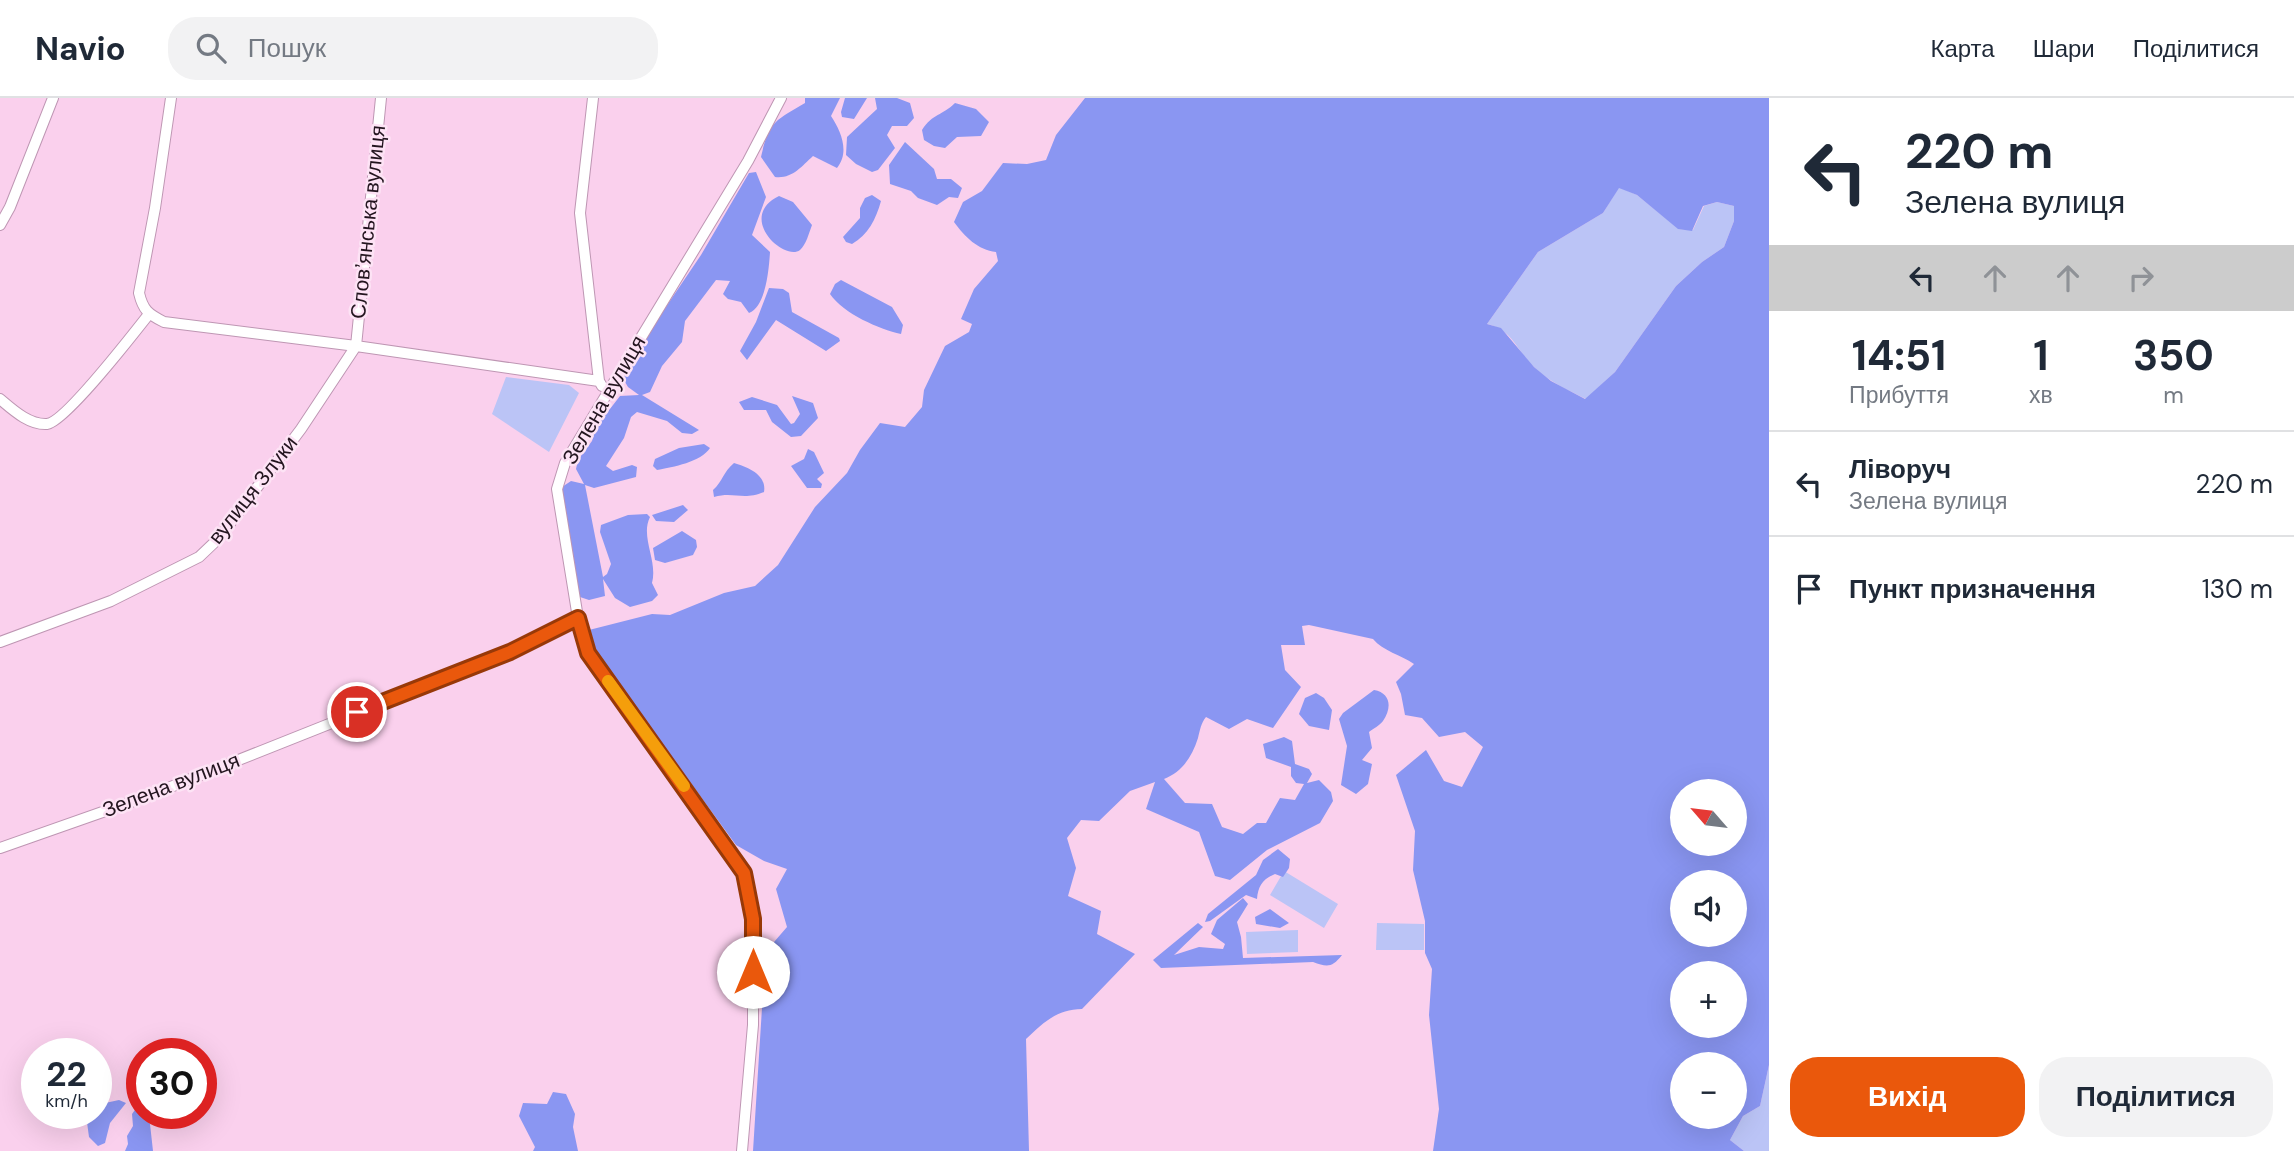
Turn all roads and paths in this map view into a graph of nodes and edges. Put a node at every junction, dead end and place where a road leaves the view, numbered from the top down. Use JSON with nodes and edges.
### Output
{"nodes":[{"id":1,"x":53,"y":98,"type":"edge"},
{"id":2,"x":170,"y":98,"type":"edge"},
{"id":3,"x":381,"y":98,"type":"edge"},
{"id":4,"x":593,"y":98,"type":"edge"},
{"id":5,"x":781,"y":98,"type":"edge"},
{"id":6,"x":0,"y":225,"type":"edge"},
{"id":7,"x":149,"y":314,"type":"junction"},
{"id":8,"x":356,"y":346,"type":"junction"},
{"id":9,"x":598,"y":381,"type":"junction"},
{"id":10,"x":606,"y":394,"type":"junction"},
{"id":11,"x":0,"y":399,"type":"edge"},
{"id":12,"x":578,"y":618,"type":"junction"},
{"id":13,"x":0,"y":642,"type":"edge"},
{"id":14,"x":0,"y":848,"type":"edge"},
{"id":15,"x":742,"y":1151,"type":"edge"}],
"edges":[{"from":1,"to":6,"type":"street"},
{"from":2,"to":7,"type":"street"},
{"from":3,"to":8,"type":"street","name":"Словʼянська вулиця"},
{"from":4,"to":9,"type":"street"},
{"from":5,"to":10,"type":"street","name":"Зелена вулиця"},
{"from":7,"to":8,"type":"street"},
{"from":7,"to":11,"type":"street"},
{"from":8,"to":9,"type":"street"},
{"from":8,"to":13,"type":"street","name":"вулиця Злуки"},
{"from":9,"to":10,"type":"street"},
{"from":10,"to":12,"type":"street","name":"Зелена вулиця"},
{"from":12,"to":14,"type":"street","name":"Зелена вулиця"},
{"from":12,"to":15,"type":"street"}]}
